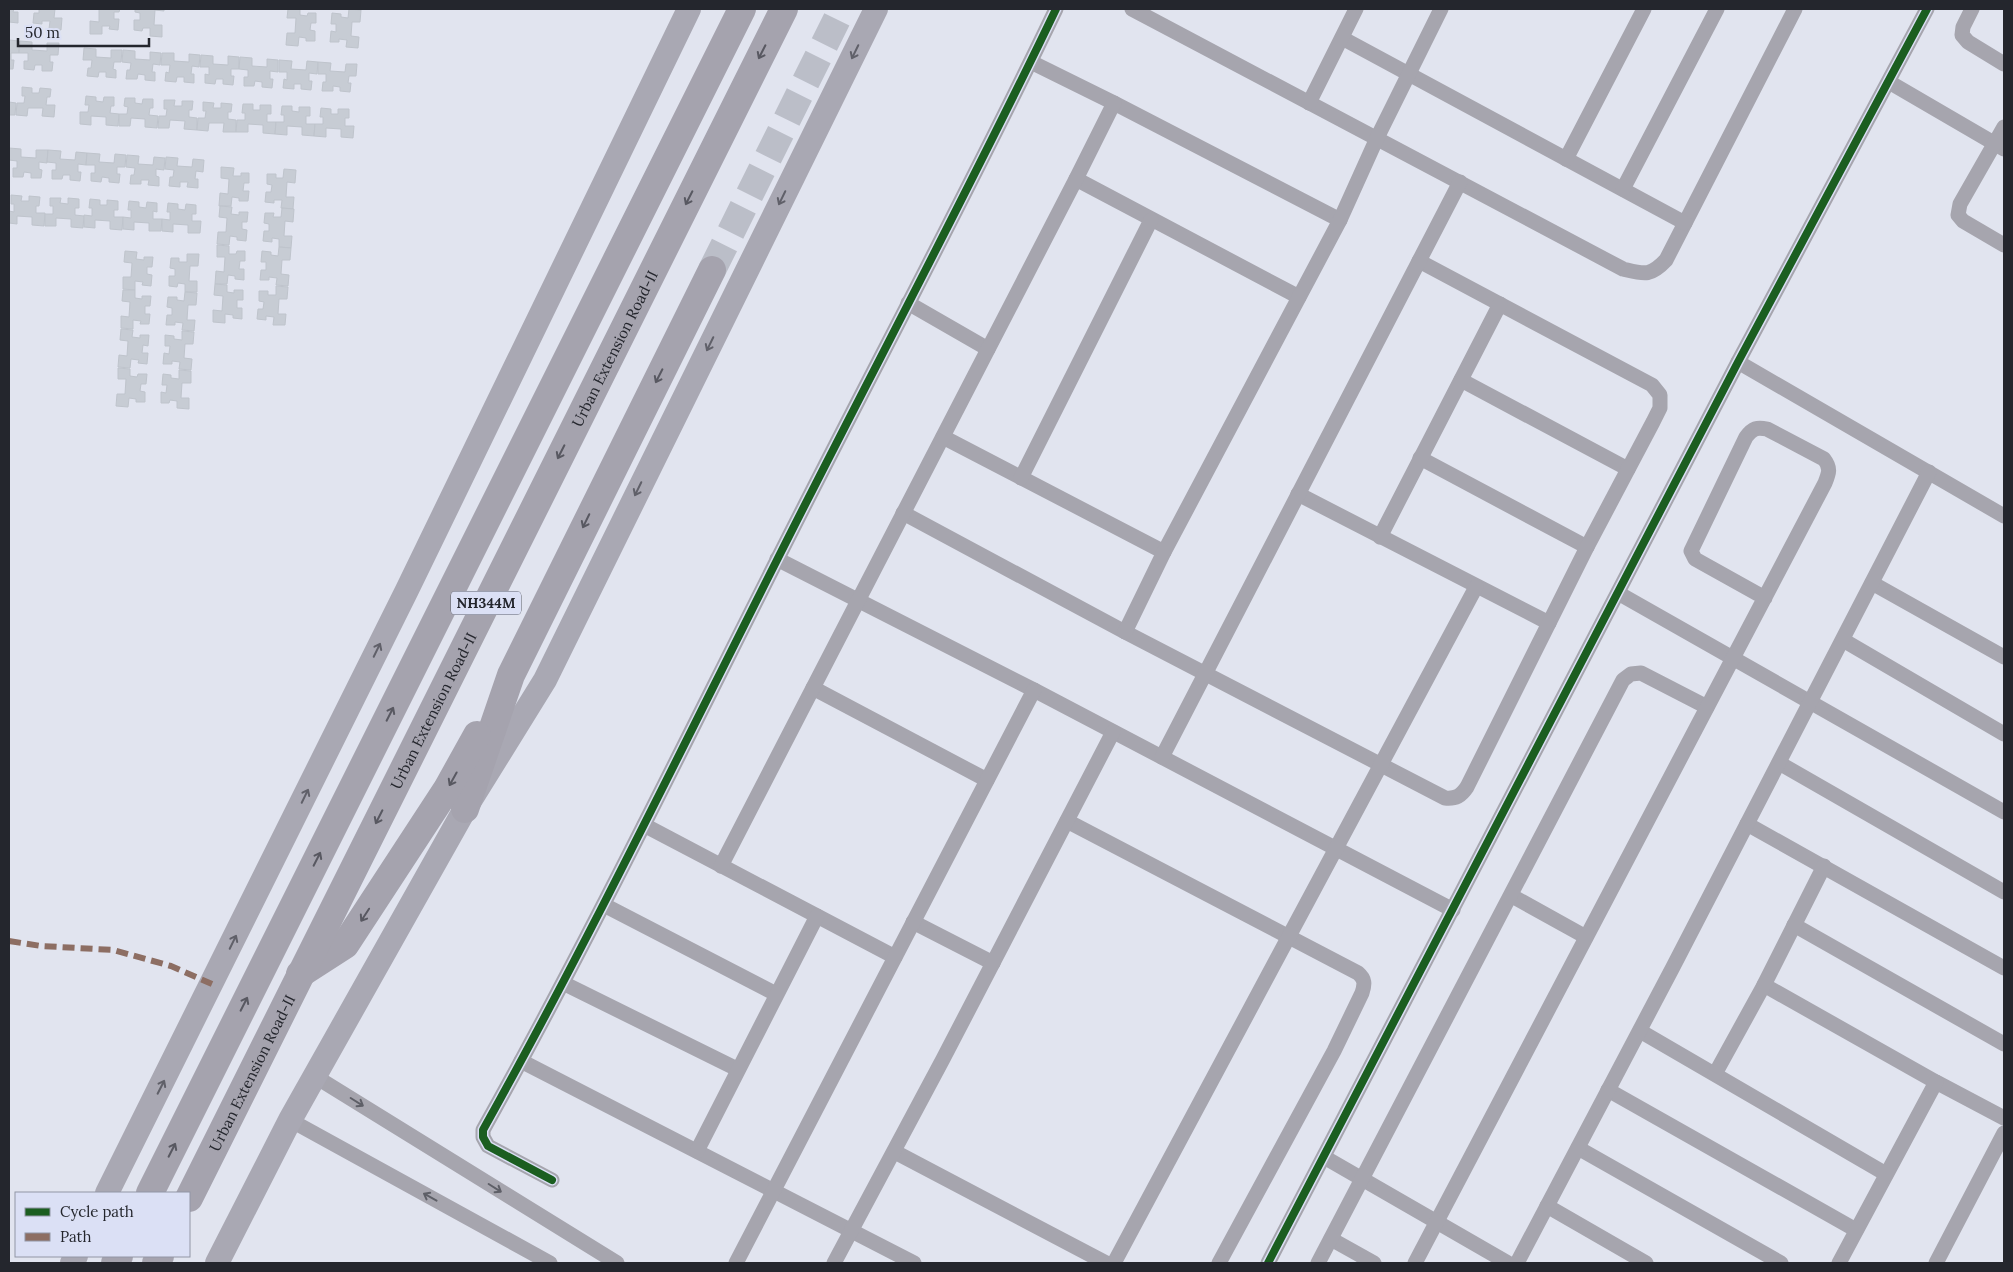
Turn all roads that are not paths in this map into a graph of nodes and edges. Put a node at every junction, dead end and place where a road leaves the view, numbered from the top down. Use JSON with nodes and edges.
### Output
{"nodes":[{"id":1,"x":689,"y":9,"type":"edge"},
{"id":2,"x":742,"y":9,"type":"edge"},
{"id":3,"x":784,"y":9,"type":"edge"},
{"id":4,"x":876,"y":9,"type":"edge"},
{"id":5,"x":1056,"y":9,"type":"edge"},
{"id":6,"x":1132,"y":9,"type":"edge"},
{"id":7,"x":1356,"y":9,"type":"edge"},
{"id":8,"x":1441,"y":9,"type":"edge"},
{"id":9,"x":1644,"y":9,"type":"edge"},
{"id":10,"x":1717,"y":9,"type":"edge"},
{"id":11,"x":1795,"y":9,"type":"edge"},
{"id":12,"x":1927,"y":9,"type":"edge"},
{"id":13,"x":1972,"y":9,"type":"edge"},
{"id":14,"x":1342,"y":38,"type":"junction"},
{"id":15,"x":1031,"y":62,"type":"junction"},
{"id":16,"x":2004,"y":64,"type":"edge"},
{"id":17,"x":1408,"y":75,"type":"junction"},
{"id":18,"x":1889,"y":82,"type":"junction"},
{"id":19,"x":1309,"y":102,"type":"junction"},
{"id":20,"x":1114,"y":103,"type":"junction"},
{"id":21,"x":2004,"y":127,"type":"edge"},
{"id":22,"x":1377,"y":138,"type":"junction"},
{"id":23,"x":2000,"y":147,"type":"edge"},
{"id":24,"x":1566,"y":159,"type":"junction"},
{"id":25,"x":1076,"y":179,"type":"junction"},
{"id":26,"x":1460,"y":182,"type":"junction"},
{"id":27,"x":1623,"y":189,"type":"junction"},
{"id":28,"x":1151,"y":220,"type":"junction"},
{"id":29,"x":1340,"y":220,"type":"junction"},
{"id":30,"x":1685,"y":223,"type":"junction"},
{"id":31,"x":2004,"y":245,"type":"edge"},
{"id":32,"x":1419,"y":261,"type":"junction"},
{"id":33,"x":712,"y":270,"type":"tunnel mouth"},
{"id":34,"x":1300,"y":297,"type":"junction"},
{"id":35,"x":908,"y":303,"type":"junction"},
{"id":36,"x":1500,"y":304,"type":"junction"},
{"id":37,"x":988,"y":349,"type":"junction"},
{"id":38,"x":1738,"y":362,"type":"junction"},
{"id":39,"x":1461,"y":380,"type":"junction"},
{"id":40,"x":942,"y":437,"type":"junction"},
{"id":41,"x":1420,"y":458,"type":"junction"},
{"id":42,"x":1628,"y":469,"type":"junction"},
{"id":43,"x":1929,"y":472,"type":"junction"},
{"id":44,"x":1021,"y":478,"type":"junction"},
{"id":45,"x":1298,"y":494,"type":"junction"},
{"id":46,"x":903,"y":513,"type":"junction"},
{"id":47,"x":2004,"y":516,"type":"edge"},
{"id":48,"x":1380,"y":537,"type":"junction"},
{"id":49,"x":1587,"y":548,"type":"junction"},
{"id":50,"x":1164,"y":552,"type":"junction"},
{"id":51,"x":777,"y":559,"type":"junction"},
{"id":52,"x":1872,"y":583,"type":"junction"},
{"id":53,"x":1476,"y":587,"type":"junction"},
{"id":54,"x":1618,"y":593,"type":"junction"},
{"id":55,"x":1765,"y":598,"type":"junction"},
{"id":56,"x":858,"y":601,"type":"junction"},
{"id":57,"x":1549,"y":623,"type":"junction"},
{"id":58,"x":1125,"y":632,"type":"junction"},
{"id":59,"x":1843,"y":640,"type":"junction"},
{"id":60,"x":2004,"y":657,"type":"edge"},
{"id":61,"x":1732,"y":658,"type":"junction"},
{"id":62,"x":1206,"y":673,"type":"junction"},
{"id":63,"x":511,"y":675,"type":"junction"},
{"id":64,"x":813,"y":688,"type":"junction"},
{"id":65,"x":1034,"y":690,"type":"junction"},
{"id":66,"x":1810,"y":702,"type":"junction"},
{"id":67,"x":1707,"y":707,"type":"junction"},
{"id":68,"x":1113,"y":732,"type":"junction"},
{"id":69,"x":2004,"y":734,"type":"edge"},
{"id":70,"x":1162,"y":758,"type":"junction"},
{"id":71,"x":1778,"y":763,"type":"junction"},
{"id":72,"x":1382,"y":765,"type":"junction"},
{"id":73,"x":987,"y":780,"type":"junction"},
{"id":74,"x":465,"y":809,"type":"junction"},
{"id":75,"x":2004,"y":812,"type":"edge"},
{"id":76,"x":1066,"y":821,"type":"junction"},
{"id":77,"x":1747,"y":824,"type":"junction"},
{"id":78,"x":644,"y":825,"type":"junction"},
{"id":79,"x":1336,"y":848,"type":"junction"},
{"id":80,"x":721,"y":866,"type":"junction"},
{"id":81,"x":1824,"y":866,"type":"junction"},
{"id":82,"x":2004,"y":892,"type":"edge"},
{"id":83,"x":1512,"y":896,"type":"junction"},
{"id":84,"x":604,"y":905,"type":"junction"},
{"id":85,"x":1453,"y":910,"type":"junction"},
{"id":86,"x":817,"y":916,"type":"junction"},
{"id":87,"x":913,"y":922,"type":"junction"},
{"id":88,"x":1794,"y":925,"type":"junction"},
{"id":89,"x":1289,"y":936,"type":"junction"},
{"id":90,"x":1586,"y":937,"type":"junction"},
{"id":91,"x":895,"y":957,"type":"junction"},
{"id":92,"x":993,"y":963,"type":"junction"},
{"id":93,"x":2004,"y":968,"type":"edge"},
{"id":94,"x":299,"y":975,"type":"junction"},
{"id":95,"x":563,"y":983,"type":"junction"},
{"id":96,"x":1764,"y":985,"type":"junction"},
{"id":97,"x":776,"y":994,"type":"junction"},
{"id":98,"x":1640,"y":1031,"type":"junction"},
{"id":99,"x":2004,"y":1044,"type":"edge"},
{"id":100,"x":521,"y":1061,"type":"junction"},
{"id":101,"x":738,"y":1069,"type":"junction"},
{"id":102,"x":1715,"y":1074,"type":"junction"},
{"id":103,"x":316,"y":1077,"type":"junction"},
{"id":104,"x":1936,"y":1082,"type":"junction"},
{"id":105,"x":1608,"y":1090,"type":"junction"},
{"id":106,"x":2004,"y":1118,"type":"edge"},
{"id":107,"x":290,"y":1120,"type":"junction"},
{"id":108,"x":2004,"y":1133,"type":"edge"},
{"id":109,"x":1578,"y":1148,"type":"junction"},
{"id":110,"x":697,"y":1151,"type":"junction"},
{"id":111,"x":894,"y":1152,"type":"junction"},
{"id":112,"x":1324,"y":1157,"type":"junction"},
{"id":113,"x":1886,"y":1174,"type":"junction"},
{"id":114,"x":1362,"y":1179,"type":"junction"},
{"id":115,"x":552,"y":1180,"type":"dead end"},
{"id":116,"x":774,"y":1190,"type":"junction"},
{"id":117,"x":107,"y":1192,"type":"edge"},
{"id":118,"x":150,"y":1192,"type":"edge"},
{"id":119,"x":190,"y":1196,"type":"edge"},
{"id":120,"x":1547,"y":1206,"type":"junction"},
{"id":121,"x":1437,"y":1222,"type":"junction"},
{"id":122,"x":1856,"y":1230,"type":"junction"},
{"id":123,"x":852,"y":1231,"type":"junction"},
{"id":124,"x":1331,"y":1239,"type":"junction"},
{"id":125,"x":217,"y":1263,"type":"edge"},
{"id":126,"x":550,"y":1263,"type":"edge"},
{"id":127,"x":616,"y":1263,"type":"edge"},
{"id":128,"x":736,"y":1263,"type":"edge"},
{"id":129,"x":834,"y":1263,"type":"edge"},
{"id":130,"x":914,"y":1263,"type":"edge"},
{"id":131,"x":1106,"y":1263,"type":"edge"},
{"id":132,"x":1114,"y":1263,"type":"edge"},
{"id":133,"x":1219,"y":1263,"type":"edge"},
{"id":134,"x":1268,"y":1263,"type":"edge"},
{"id":135,"x":1318,"y":1263,"type":"edge"},
{"id":136,"x":1374,"y":1263,"type":"edge"},
{"id":137,"x":1415,"y":1263,"type":"edge"},
{"id":138,"x":1508,"y":1263,"type":"edge"},
{"id":139,"x":1517,"y":1263,"type":"edge"},
{"id":140,"x":1646,"y":1263,"type":"edge"},
{"id":141,"x":1781,"y":1263,"type":"edge"},
{"id":142,"x":1839,"y":1263,"type":"edge"},
{"id":143,"x":1936,"y":1263,"type":"edge"}],
"edges":[{"from":117,"to":1,"type":"main road","one_way":true},
{"from":118,"to":2,"type":"highway","number":"NH344M","one_way":true},
{"from":3,"to":94,"type":"highway","name":"Urban Extension Road-II","number":"NH344M","one_way":true},
{"from":4,"to":74,"type":"main road","one_way":true},
{"from":5,"to":15,"type":"street"},
{"from":6,"to":19,"type":"street"},
{"from":7,"to":14,"type":"street"},
{"from":8,"to":17,"type":"street"},
{"from":9,"to":24,"type":"street"},
{"from":10,"to":27,"type":"street"},
{"from":11,"to":30,"type":"street"},
{"from":12,"to":18,"type":"street"},
{"from":13,"to":16,"type":"street"},
{"from":14,"to":17,"type":"street"},
{"from":14,"to":19,"type":"street"},
{"from":15,"to":20,"type":"street"},
{"from":15,"to":35,"type":"street"},
{"from":17,"to":22,"type":"street"},
{"from":17,"to":24,"type":"street"},
{"from":18,"to":23,"type":"street"},
{"from":18,"to":38,"type":"street"},
{"from":19,"to":22,"type":"street"},
{"from":20,"to":25,"type":"street"},
{"from":20,"to":29,"type":"street"},
{"from":21,"to":23,"type":"street"},
{"from":22,"to":26,"type":"street"},
{"from":22,"to":29,"type":"street"},
{"from":23,"to":31,"type":"street"},
{"from":24,"to":27,"type":"street"},
{"from":25,"to":28,"type":"street"},
{"from":25,"to":37,"type":"street"},
{"from":26,"to":30,"type":"street"},
{"from":26,"to":32,"type":"street"},
{"from":27,"to":30,"type":"street"},
{"from":28,"to":34,"type":"street"},
{"from":28,"to":44,"type":"street"},
{"from":29,"to":34,"type":"street"},
{"from":32,"to":36,"type":"street"},
{"from":32,"to":45,"type":"street"},
{"from":33,"to":63,"type":"highway","one_way":true},
{"from":34,"to":50,"type":"street"},
{"from":35,"to":37,"type":"street"},
{"from":35,"to":51,"type":"street"},
{"from":36,"to":39,"type":"street"},
{"from":36,"to":42,"type":"street"},
{"from":37,"to":40,"type":"street"},
{"from":38,"to":43,"type":"street"},
{"from":38,"to":54,"type":"street"},
{"from":39,"to":41,"type":"street"},
{"from":39,"to":42,"type":"street"},
{"from":40,"to":44,"type":"street"},
{"from":40,"to":46,"type":"street"},
{"from":41,"to":48,"type":"street"},
{"from":41,"to":49,"type":"street"},
{"from":42,"to":49,"type":"street"},
{"from":43,"to":47,"type":"street"},
{"from":43,"to":52,"type":"street"},
{"from":44,"to":50,"type":"street"},
{"from":45,"to":48,"type":"street"},
{"from":45,"to":62,"type":"street"},
{"from":46,"to":56,"type":"street"},
{"from":46,"to":58,"type":"street"},
{"from":48,"to":53,"type":"street"},
{"from":49,"to":57,"type":"street"},
{"from":50,"to":58,"type":"street"},
{"from":51,"to":56,"type":"street"},
{"from":51,"to":78,"type":"street"},
{"from":52,"to":59,"type":"street"},
{"from":52,"to":60,"type":"street"},
{"from":53,"to":57,"type":"street"},
{"from":53,"to":72,"type":"street"},
{"from":54,"to":61,"type":"street"},
{"from":54,"to":85,"type":"street"},
{"from":55,"to":55,"type":"street"},
{"from":55,"to":61,"type":"street"},
{"from":56,"to":64,"type":"street"},
{"from":56,"to":65,"type":"street"},
{"from":57,"to":72,"type":"street"},
{"from":58,"to":62,"type":"street"},
{"from":59,"to":66,"type":"street"},
{"from":59,"to":69,"type":"street"},
{"from":61,"to":66,"type":"street"},
{"from":61,"to":67,"type":"street"},
{"from":62,"to":70,"type":"street"},
{"from":62,"to":72,"type":"street"},
{"from":63,"to":74,"type":"highway"},
{"from":63,"to":94,"type":"highway","one_way":true},
{"from":64,"to":73,"type":"street"},
{"from":64,"to":80,"type":"street"},
{"from":65,"to":68,"type":"street"},
{"from":65,"to":73,"type":"street"},
{"from":66,"to":71,"type":"street"},
{"from":66,"to":75,"type":"street"},
{"from":67,"to":83,"type":"street"},
{"from":67,"to":90,"type":"street"},
{"from":68,"to":70,"type":"street"},
{"from":68,"to":76,"type":"street"},
{"from":70,"to":79,"type":"street"},
{"from":71,"to":77,"type":"street"},
{"from":71,"to":82,"type":"street"},
{"from":72,"to":79,"type":"street"},
{"from":73,"to":87,"type":"street"},
{"from":74,"to":103,"type":"main road"},
{"from":76,"to":89,"type":"street"},
{"from":76,"to":92,"type":"street"},
{"from":77,"to":81,"type":"street"},
{"from":77,"to":98,"type":"street"},
{"from":78,"to":80,"type":"street"},
{"from":78,"to":84,"type":"street"},
{"from":79,"to":85,"type":"street"},
{"from":79,"to":89,"type":"street"},
{"from":80,"to":86,"type":"street"},
{"from":81,"to":88,"type":"street"},
{"from":81,"to":93,"type":"street"},
{"from":83,"to":90,"type":"street"},
{"from":83,"to":114,"type":"street"},
{"from":84,"to":95,"type":"street"},
{"from":84,"to":97,"type":"street"},
{"from":85,"to":112,"type":"street"},
{"from":86,"to":91,"type":"street"},
{"from":86,"to":97,"type":"street"},
{"from":87,"to":91,"type":"street"},
{"from":87,"to":92,"type":"street"},
{"from":88,"to":96,"type":"street"},
{"from":88,"to":99,"type":"street"},
{"from":89,"to":132,"type":"street"},
{"from":89,"to":133,"type":"street"},
{"from":90,"to":121,"type":"street"},
{"from":91,"to":116,"type":"street"},
{"from":92,"to":111,"type":"street"},
{"from":94,"to":119,"type":"highway","name":"Urban Extension Road-II","number":"NH344M"},
{"from":95,"to":100,"type":"street"},
{"from":95,"to":101,"type":"street"},
{"from":96,"to":102,"type":"street"},
{"from":96,"to":104,"type":"street"},
{"from":97,"to":101,"type":"street"},
{"from":98,"to":102,"type":"street"},
{"from":98,"to":105,"type":"street"},
{"from":100,"to":110,"type":"street"},
{"from":100,"to":115,"type":"street"},
{"from":101,"to":110,"type":"street"},
{"from":102,"to":113,"type":"street"},
{"from":103,"to":107,"type":"main road"},
{"from":103,"to":127,"type":"street","one_way":true},
{"from":104,"to":106,"type":"street"},
{"from":104,"to":113,"type":"street"},
{"from":105,"to":109,"type":"street"},
{"from":105,"to":122,"type":"street"},
{"from":107,"to":125,"type":"main road"},
{"from":126,"to":107,"type":"street","one_way":true},
{"from":108,"to":143,"type":"street"},
{"from":109,"to":120,"type":"street"},
{"from":109,"to":141,"type":"street"},
{"from":110,"to":116,"type":"street"},
{"from":111,"to":123,"type":"street"},
{"from":111,"to":131,"type":"street"},
{"from":112,"to":114,"type":"street"},
{"from":112,"to":134,"type":"street"},
{"from":113,"to":122,"type":"street"},
{"from":114,"to":121,"type":"street"},
{"from":114,"to":124,"type":"street"},
{"from":116,"to":123,"type":"street"},
{"from":116,"to":128,"type":"street"},
{"from":120,"to":139,"type":"street"},
{"from":120,"to":140,"type":"street"},
{"from":121,"to":137,"type":"street"},
{"from":121,"to":138,"type":"street"},
{"from":122,"to":142,"type":"street"},
{"from":123,"to":129,"type":"street"},
{"from":123,"to":130,"type":"street"},
{"from":124,"to":135,"type":"street"},
{"from":124,"to":136,"type":"street"}]}
